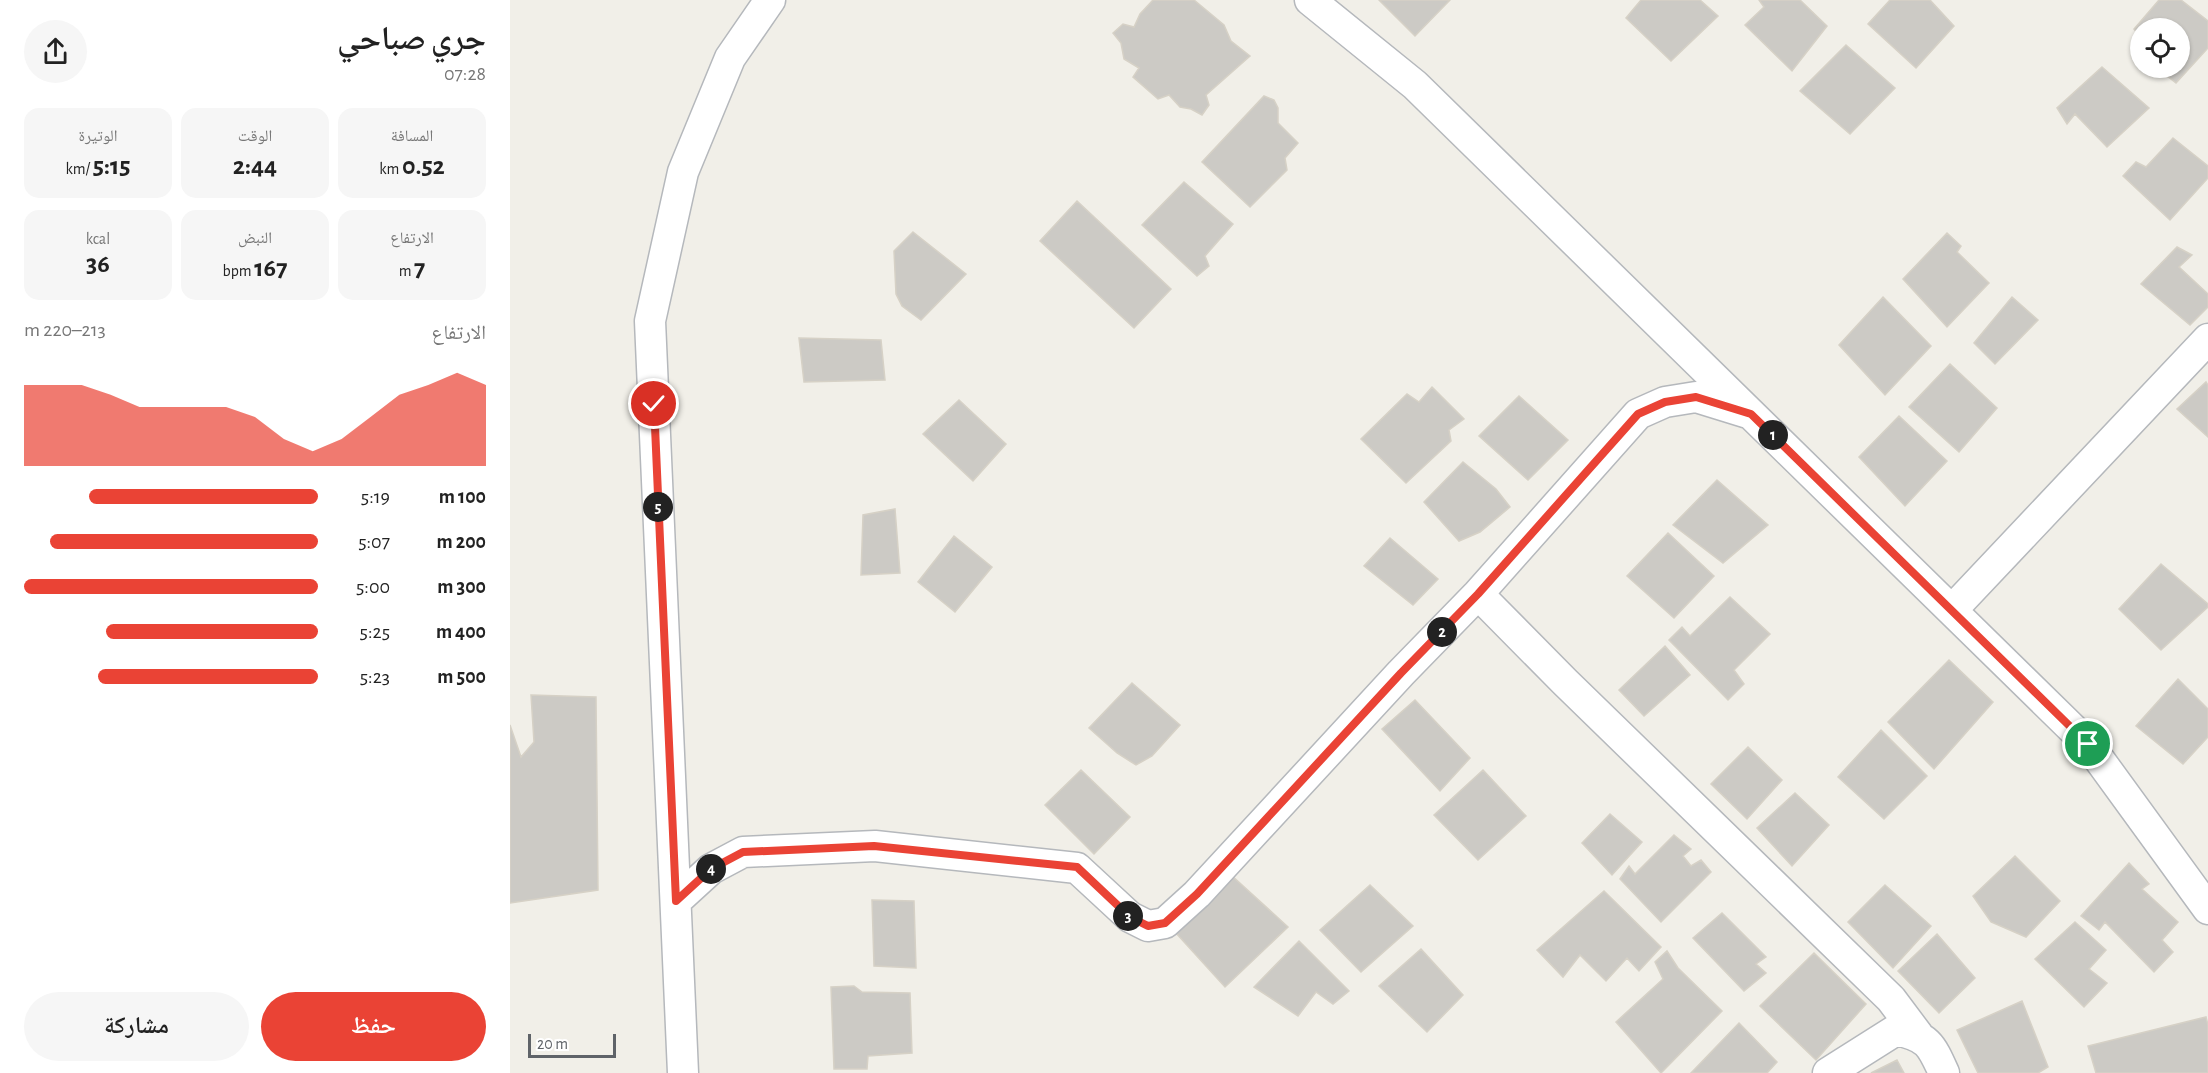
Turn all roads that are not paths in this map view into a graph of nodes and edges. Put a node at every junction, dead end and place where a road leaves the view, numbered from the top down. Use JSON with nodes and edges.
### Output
{"nodes":[{"id":1,"x":770,"y":0,"type":"edge"},
{"id":2,"x":1310,"y":0,"type":"edge"},
{"id":3,"x":2208,"y":339,"type":"edge"},
{"id":4,"x":1751,"y":414,"type":"junction"},
{"id":5,"x":1478,"y":594,"type":"junction"},
{"id":6,"x":1952,"y":610,"type":"junction"},
{"id":7,"x":676,"y":901,"type":"junction"},
{"id":8,"x":2208,"y":909,"type":"edge"},
{"id":9,"x":1918,"y":1035,"type":"junction"},
{"id":10,"x":683,"y":1073,"type":"edge"},
{"id":11,"x":1828,"y":1073,"type":"edge"},
{"id":12,"x":1944,"y":1073,"type":"edge"}],
"edges":[{"from":1,"to":7,"type":"street"},
{"from":2,"to":4,"type":"street"},
{"from":3,"to":6,"type":"street"},
{"from":4,"to":5,"type":"street"},
{"from":4,"to":6,"type":"street"},
{"from":5,"to":7,"type":"street"},
{"from":5,"to":9,"type":"street"},
{"from":6,"to":8,"type":"street"},
{"from":7,"to":10,"type":"street"},
{"from":9,"to":11,"type":"street"},
{"from":9,"to":12,"type":"street"}]}
